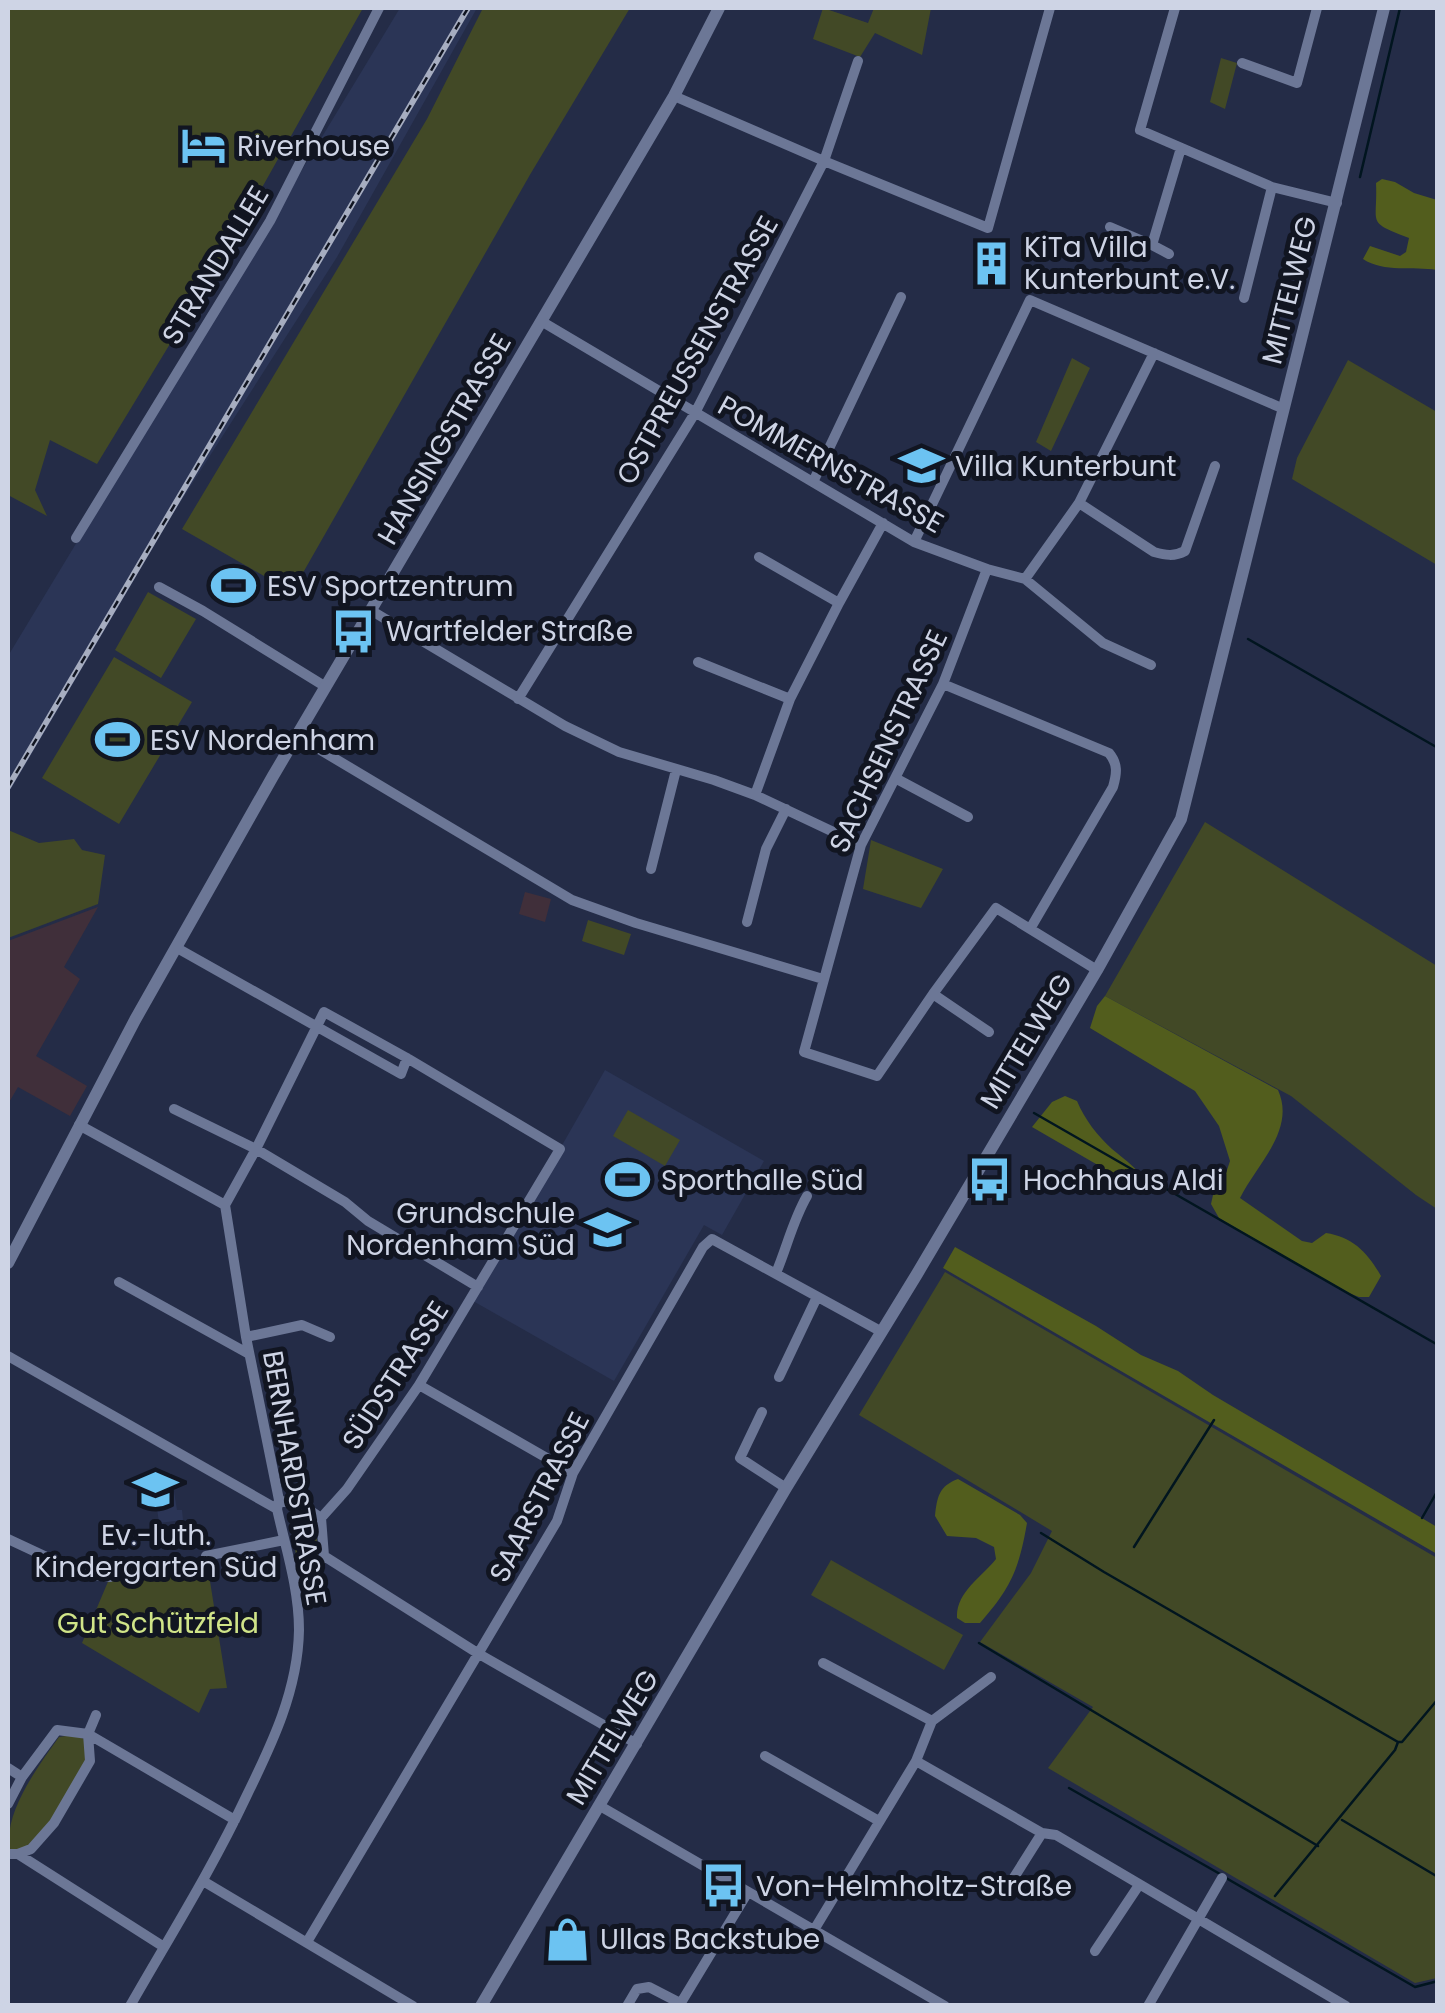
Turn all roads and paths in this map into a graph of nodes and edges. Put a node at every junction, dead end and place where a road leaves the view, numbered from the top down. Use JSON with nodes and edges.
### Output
{"nodes":[{"id":1,"x":379,"y":8,"type":"edge"},
{"id":2,"x":719,"y":8,"type":"edge"},
{"id":3,"x":1050,"y":8,"type":"edge"},
{"id":4,"x":1175,"y":8,"type":"edge"},
{"id":5,"x":1318,"y":8,"type":"edge"},
{"id":6,"x":1384,"y":8,"type":"edge"},
{"id":7,"x":858,"y":61,"type":"dead end"},
{"id":8,"x":1242,"y":63,"type":"dead end"},
{"id":9,"x":674,"y":96,"type":"junction"},
{"id":10,"x":1181,"y":148,"type":"junction"},
{"id":11,"x":824,"y":161,"type":"junction"},
{"id":12,"x":1272,"y":187,"type":"junction"},
{"id":13,"x":1337,"y":203,"type":"junction"},
{"id":14,"x":1110,"y":227,"type":"dead end"},
{"id":15,"x":1152,"y":245,"type":"junction"},
{"id":16,"x":1169,"y":254,"type":"dead end"},
{"id":17,"x":901,"y":297,"type":"dead end"},
{"id":18,"x":1244,"y":298,"type":"dead end"},
{"id":19,"x":542,"y":322,"type":"junction"},
{"id":20,"x":1154,"y":353,"type":"junction"},
{"id":21,"x":1284,"y":410,"type":"junction"},
{"id":22,"x":695,"y":413,"type":"junction"},
{"id":23,"x":1215,"y":466,"type":"dead end"},
{"id":24,"x":812,"y":482,"type":"junction"},
{"id":25,"x":1080,"y":503,"type":"junction"},
{"id":26,"x":883,"y":523,"type":"junction"},
{"id":27,"x":76,"y":538,"type":"dead end"},
{"id":28,"x":914,"y":542,"type":"junction"},
{"id":29,"x":759,"y":557,"type":"dead end"},
{"id":30,"x":987,"y":569,"type":"junction"},
{"id":31,"x":1025,"y":579,"type":"junction"},
{"id":32,"x":159,"y":587,"type":"dead end"},
{"id":33,"x":839,"y":602,"type":"junction"},
{"id":34,"x":372,"y":612,"type":"junction"},
{"id":35,"x":698,"y":662,"type":"dead end"},
{"id":36,"x":1151,"y":665,"type":"dead end"},
{"id":37,"x":943,"y":684,"type":"junction"},
{"id":38,"x":326,"y":687,"type":"junction"},
{"id":39,"x":518,"y":699,"type":"junction"},
{"id":40,"x":790,"y":699,"type":"junction"},
{"id":41,"x":297,"y":736,"type":"junction"},
{"id":42,"x":676,"y":770,"type":"junction"},
{"id":43,"x":894,"y":778,"type":"junction"},
{"id":44,"x":755,"y":795,"type":"junction"},
{"id":45,"x":786,"y":808,"type":"junction"},
{"id":46,"x":968,"y":817,"type":"dead end"},
{"id":47,"x":861,"y":846,"type":"junction"},
{"id":48,"x":651,"y":869,"type":"dead end"},
{"id":49,"x":747,"y":922,"type":"dead end"},
{"id":50,"x":1030,"y":929,"type":"junction"},
{"id":51,"x":177,"y":948,"type":"junction"},
{"id":52,"x":1097,"y":970,"type":"junction"},
{"id":53,"x":823,"y":979,"type":"junction"},
{"id":54,"x":933,"y":994,"type":"junction"},
{"id":55,"x":317,"y":1027,"type":"junction"},
{"id":56,"x":989,"y":1032,"type":"dead end"},
{"id":57,"x":407,"y":1058,"type":"junction"},
{"id":58,"x":174,"y":1109,"type":"dead end"},
{"id":59,"x":79,"y":1126,"type":"junction"},
{"id":60,"x":256,"y":1149,"type":"junction"},
{"id":61,"x":807,"y":1196,"type":"dead end"},
{"id":62,"x":224,"y":1205,"type":"junction"},
{"id":63,"x":8,"y":1260,"type":"edge"},
{"id":64,"x":776,"y":1273,"type":"junction"},
{"id":65,"x":120,"y":1282,"type":"dead end"},
{"id":66,"x":478,"y":1287,"type":"junction"},
{"id":67,"x":817,"y":1296,"type":"junction"},
{"id":68,"x":882,"y":1332,"type":"junction"},
{"id":69,"x":246,"y":1337,"type":"junction"},
{"id":70,"x":330,"y":1337,"type":"dead end"},
{"id":71,"x":249,"y":1354,"type":"junction"},
{"id":72,"x":8,"y":1356,"type":"edge"},
{"id":73,"x":779,"y":1377,"type":"dead end"},
{"id":74,"x":419,"y":1385,"type":"junction"},
{"id":75,"x":762,"y":1412,"type":"dead end"},
{"id":76,"x":573,"y":1474,"type":"junction"},
{"id":77,"x":786,"y":1488,"type":"junction"},
{"id":78,"x":278,"y":1504,"type":"junction"},
{"id":79,"x":321,"y":1518,"type":"junction"},
{"id":80,"x":8,"y":1540,"type":"edge"},
{"id":81,"x":284,"y":1540,"type":"junction"},
{"id":82,"x":206,"y":1556,"type":"dead end"},
{"id":83,"x":324,"y":1556,"type":"junction"},
{"id":84,"x":110,"y":1577,"type":"dead end"},
{"id":85,"x":294,"y":1578,"type":"junction"},
{"id":86,"x":479,"y":1654,"type":"junction"},
{"id":87,"x":823,"y":1663,"type":"dead end"},
{"id":88,"x":990,"y":1677,"type":"dead end"},
{"id":89,"x":96,"y":1715,"type":"dead end"},
{"id":90,"x":932,"y":1722,"type":"junction"},
{"id":91,"x":88,"y":1734,"type":"junction"},
{"id":92,"x":637,"y":1744,"type":"junction"},
{"id":93,"x":766,"y":1756,"type":"dead end"},
{"id":94,"x":916,"y":1760,"type":"junction"},
{"id":95,"x":8,"y":1768,"type":"edge"},
{"id":96,"x":22,"y":1777,"type":"junction"},
{"id":97,"x":8,"y":1804,"type":"edge"},
{"id":98,"x":600,"y":1806,"type":"junction"},
{"id":99,"x":235,"y":1820,"type":"junction"},
{"id":100,"x":879,"y":1821,"type":"junction"},
{"id":101,"x":1042,"y":1833,"type":"junction"},
{"id":102,"x":11,"y":1854,"type":"edge"},
{"id":103,"x":1222,"y":1878,"type":"dead end"},
{"id":104,"x":204,"y":1881,"type":"junction"},
{"id":105,"x":1139,"y":1885,"type":"junction"},
{"id":106,"x":994,"y":1891,"type":"dead end"},
{"id":107,"x":748,"y":1892,"type":"junction"},
{"id":108,"x":1199,"y":1918,"type":"junction"},
{"id":109,"x":814,"y":1930,"type":"junction"},
{"id":110,"x":307,"y":1942,"type":"junction"},
{"id":111,"x":164,"y":1947,"type":"junction"},
{"id":112,"x":1095,"y":1951,"type":"dead end"},
{"id":113,"x":680,"y":2004,"type":"edge"},
{"id":114,"x":130,"y":2006,"type":"edge"},
{"id":115,"x":413,"y":2006,"type":"edge"},
{"id":116,"x":482,"y":2006,"type":"edge"},
{"id":117,"x":627,"y":2006,"type":"edge"},
{"id":118,"x":945,"y":2006,"type":"edge"},
{"id":119,"x":1148,"y":2006,"type":"edge"},
{"id":120,"x":1346,"y":2006,"type":"edge"}],
"edges":[{"from":1,"to":27,"type":"street","name":"STRANDALLEE"},
{"from":2,"to":9,"type":"street","name":"HANSINGSTRASSE"},
{"from":3,"to":11,"type":"street"},
{"from":4,"to":10,"type":"street"},
{"from":5,"to":8,"type":"street"},
{"from":6,"to":13,"type":"street","name":"MITTELWEG"},
{"from":7,"to":11,"type":"street","name":"OSTPREUSSENSTRASSE"},
{"from":9,"to":11,"type":"street"},
{"from":9,"to":19,"type":"street","name":"HANSINGSTRASSE"},
{"from":10,"to":12,"type":"street"},
{"from":10,"to":15,"type":"street"},
{"from":11,"to":22,"type":"street","name":"OSTPREUSSENSTRASSE"},
{"from":12,"to":13,"type":"street"},
{"from":12,"to":18,"type":"street"},
{"from":13,"to":21,"type":"street","name":"MITTELWEG"},
{"from":14,"to":15,"type":"street"},
{"from":15,"to":16,"type":"street"},
{"from":17,"to":24,"type":"street"},
{"from":19,"to":22,"type":"street","name":"POMMERNSTRASSE"},
{"from":19,"to":34,"type":"street","name":"HANSINGSTRASSE"},
{"from":20,"to":21,"type":"street"},
{"from":20,"to":25,"type":"street"},
{"from":20,"to":28,"type":"street"},
{"from":21,"to":52,"type":"street","name":"MITTELWEG"},
{"from":22,"to":24,"type":"street","name":"POMMERNSTRASSE"},
{"from":22,"to":39,"type":"street","name":"OSTPREUSSENSTRASSE"},
{"from":23,"to":25,"type":"street"},
{"from":24,"to":26,"type":"street","name":"POMMERNSTRASSE"},
{"from":25,"to":31,"type":"street"},
{"from":26,"to":28,"type":"street","name":"POMMERNSTRASSE"},
{"from":26,"to":33,"type":"street"},
{"from":28,"to":30,"type":"street","name":"POMMERNSTRASSE"},
{"from":29,"to":33,"type":"street"},
{"from":30,"to":31,"type":"street","name":"POMMERNSTRASSE"},
{"from":30,"to":37,"type":"street","name":"SACHSENSTRASSE"},
{"from":31,"to":36,"type":"street","name":"POMMERNSTRASSE"},
{"from":32,"to":38,"type":"street"},
{"from":33,"to":40,"type":"street"},
{"from":34,"to":38,"type":"street","name":"HANSINGSTRASSE"},
{"from":34,"to":39,"type":"street"},
{"from":35,"to":40,"type":"street"},
{"from":37,"to":43,"type":"street","name":"SACHSENSTRASSE"},
{"from":37,"to":50,"type":"street"},
{"from":38,"to":41,"type":"street","name":"HANSINGSTRASSE"},
{"from":39,"to":42,"type":"street"},
{"from":40,"to":44,"type":"street"},
{"from":41,"to":51,"type":"street","name":"HANSINGSTRASSE"},
{"from":41,"to":53,"type":"street"},
{"from":42,"to":44,"type":"street"},
{"from":42,"to":48,"type":"street"},
{"from":43,"to":46,"type":"street"},
{"from":43,"to":47,"type":"street","name":"SACHSENSTRASSE"},
{"from":44,"to":45,"type":"street"},
{"from":45,"to":47,"type":"street"},
{"from":45,"to":49,"type":"street"},
{"from":47,"to":53,"type":"street","name":"SACHSENSTRASSE"},
{"from":50,"to":52,"type":"street","name":"SACHSENSTRASSE"},
{"from":50,"to":54,"type":"street","name":"SACHSENSTRASSE"},
{"from":51,"to":55,"type":"street"},
{"from":51,"to":59,"type":"street","name":"HANSINGSTRASSE"},
{"from":52,"to":68,"type":"street","name":"MITTELWEG"},
{"from":53,"to":54,"type":"street","name":"SACHSENSTRASSE"},
{"from":54,"to":56,"type":"street"},
{"from":55,"to":57,"type":"street"},
{"from":55,"to":57,"type":"street"},
{"from":55,"to":60,"type":"street"},
{"from":57,"to":66,"type":"street","name":"SÜDSTRASSE"},
{"from":58,"to":60,"type":"street"},
{"from":59,"to":62,"type":"street"},
{"from":59,"to":63,"type":"street","name":"HANSINGSTRASSE"},
{"from":60,"to":62,"type":"street"},
{"from":60,"to":66,"type":"street"},
{"from":61,"to":64,"type":"street"},
{"from":62,"to":69,"type":"street","name":"BERNHARDSTRASSE"},
{"from":64,"to":67,"type":"street","name":"SAARSTRASSE"},
{"from":64,"to":76,"type":"street","name":"SAARSTRASSE"},
{"from":65,"to":71,"type":"street"},
{"from":66,"to":74,"type":"street","name":"SÜDSTRASSE"},
{"from":67,"to":68,"type":"street","name":"SAARSTRASSE"},
{"from":67,"to":73,"type":"street"},
{"from":68,"to":77,"type":"street","name":"MITTELWEG"},
{"from":69,"to":70,"type":"street"},
{"from":69,"to":71,"type":"street","name":"BERNHARDSTRASSE"},
{"from":71,"to":78,"type":"street","name":"BERNHARDSTRASSE"},
{"from":72,"to":78,"type":"street"},
{"from":74,"to":76,"type":"street"},
{"from":74,"to":79,"type":"street","name":"SÜDSTRASSE"},
{"from":75,"to":77,"type":"street"},
{"from":76,"to":86,"type":"street","name":"SAARSTRASSE"},
{"from":77,"to":92,"type":"street","name":"MITTELWEG"},
{"from":78,"to":79,"type":"street"},
{"from":78,"to":81,"type":"street","name":"BERNHARDSTRASSE"},
{"from":79,"to":83,"type":"street"},
{"from":80,"to":84,"type":"street"},
{"from":81,"to":82,"type":"street"},
{"from":81,"to":85,"type":"street","name":"BERNHARDSTRASSE"},
{"from":83,"to":85,"type":"street"},
{"from":83,"to":86,"type":"street"},
{"from":85,"to":99,"type":"street","name":"BERNHARDSTRASSE"},
{"from":86,"to":92,"type":"street"},
{"from":86,"to":110,"type":"street","name":"SAARSTRASSE"},
{"from":87,"to":90,"type":"street"},
{"from":88,"to":90,"type":"street"},
{"from":89,"to":91,"type":"street"},
{"from":90,"to":94,"type":"street"},
{"from":91,"to":96,"type":"street"},
{"from":91,"to":99,"type":"street"},
{"from":91,"to":102,"type":"street"},
{"from":92,"to":98,"type":"street","name":"MITTELWEG"},
{"from":93,"to":100,"type":"street"},
{"from":94,"to":100,"type":"street"},
{"from":94,"to":101,"type":"street"},
{"from":95,"to":96,"type":"street"},
{"from":96,"to":97,"type":"street"},
{"from":98,"to":107,"type":"street"},
{"from":98,"to":116,"type":"street","name":"MITTELWEG"},
{"from":99,"to":104,"type":"street","name":"BERNHARDSTRASSE"},
{"from":100,"to":109,"type":"street"},
{"from":101,"to":105,"type":"street"},
{"from":101,"to":106,"type":"street"},
{"from":102,"to":111,"type":"street"},
{"from":103,"to":108,"type":"street"},
{"from":104,"to":110,"type":"street"},
{"from":104,"to":111,"type":"street","name":"BERNHARDSTRASSE"},
{"from":105,"to":108,"type":"street"},
{"from":105,"to":112,"type":"street"},
{"from":107,"to":109,"type":"street"},
{"from":107,"to":113,"type":"street"},
{"from":108,"to":119,"type":"street"},
{"from":108,"to":120,"type":"street"},
{"from":109,"to":118,"type":"street"},
{"from":110,"to":115,"type":"street"},
{"from":111,"to":114,"type":"street","name":"BERNHARDSTRASSE"},
{"from":113,"to":117,"type":"street"}]}
